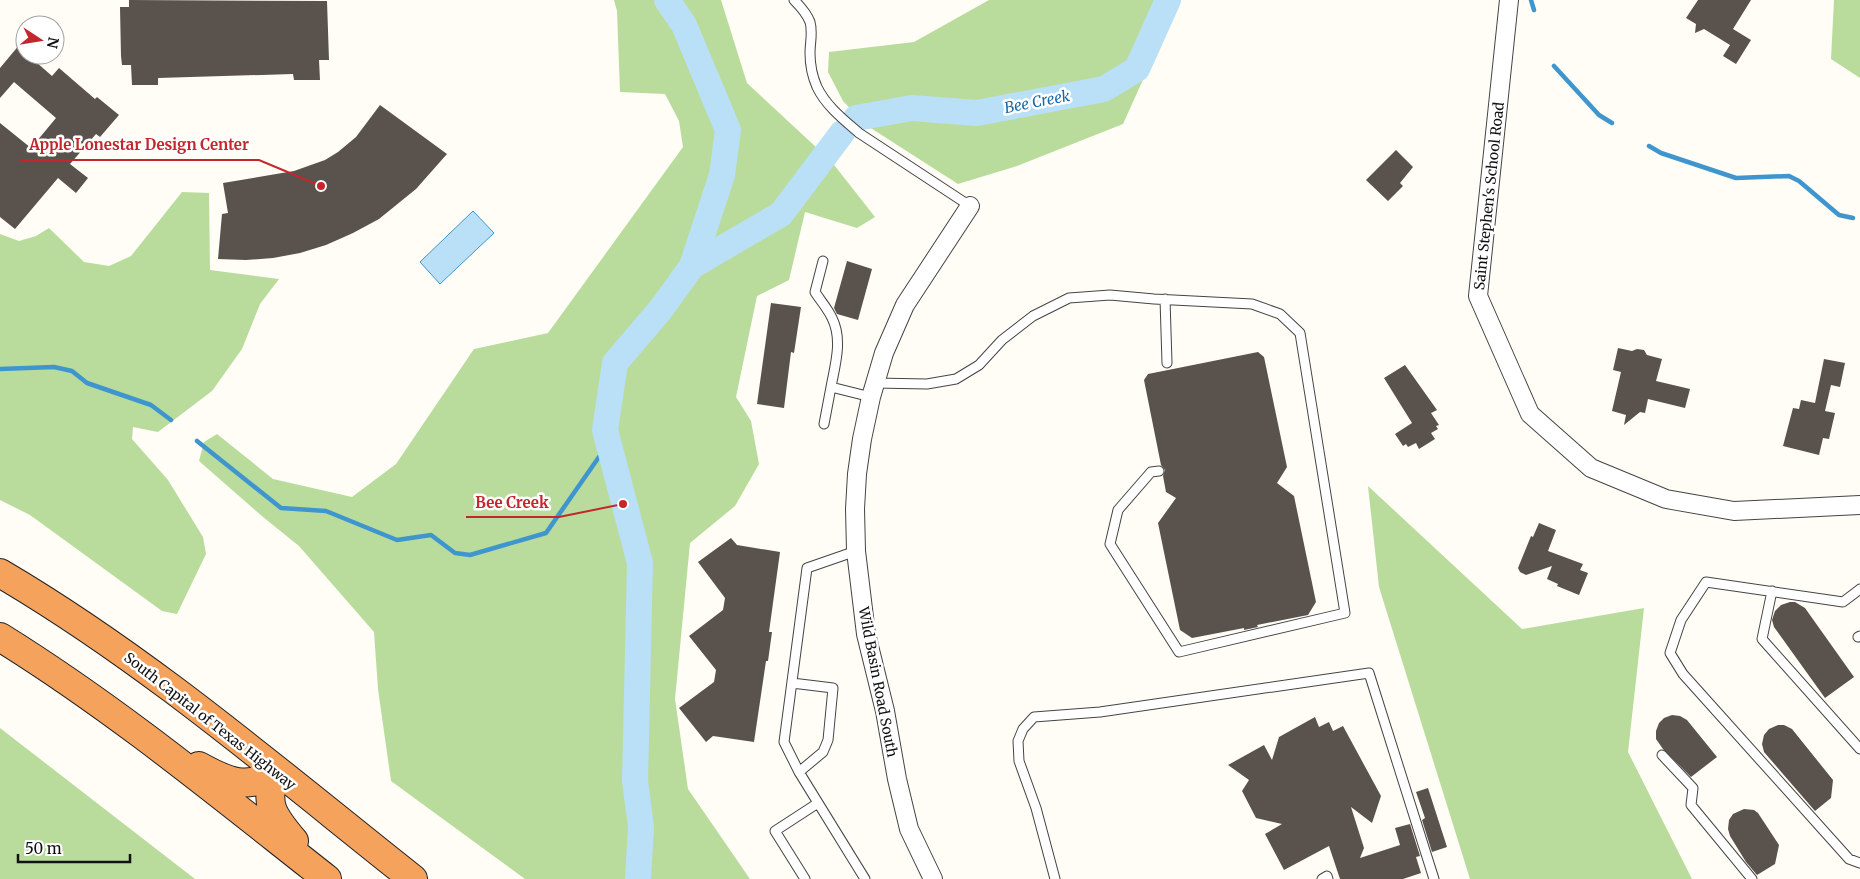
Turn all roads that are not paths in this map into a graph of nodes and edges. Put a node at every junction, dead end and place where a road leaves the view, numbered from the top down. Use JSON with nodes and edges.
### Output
{"nodes":[{"id":1,"x":794,"y":0,"type":"edge"},
{"id":2,"x":1509,"y":0,"type":"edge"},
{"id":3,"x":970,"y":206,"type":"joint"},
{"id":4,"x":823,"y":261,"type":"dead end"},
{"id":5,"x":1165,"y":299,"type":"junction"},
{"id":6,"x":1167,"y":363,"type":"dead end"},
{"id":7,"x":830,"y":387,"type":"junction"},
{"id":8,"x":873,"y":390,"type":"junction"},
{"id":9,"x":824,"y":424,"type":"dead end"},
{"id":10,"x":1159,"y":471,"type":"dead end"},
{"id":11,"x":1860,"y":505,"type":"edge"},
{"id":12,"x":856,"y":551,"type":"junction"},
{"id":13,"x":0,"y":573,"type":"edge"},
{"id":14,"x":1860,"y":589,"type":"edge"},
{"id":15,"x":1772,"y":591,"type":"junction"},
{"id":16,"x":0,"y":637,"type":"edge"},
{"id":17,"x":792,"y":683,"type":"junction"},
{"id":18,"x":127,"y":723,"type":"junction"},
{"id":19,"x":1860,"y":748,"type":"edge"},
{"id":20,"x":1662,"y":756,"type":"dead end"},
{"id":21,"x":276,"y":771,"type":"junction"},
{"id":22,"x":799,"y":772,"type":"junction"},
{"id":23,"x":818,"y":803,"type":"junction"},
{"id":24,"x":1860,"y":863,"type":"edge"},
{"id":25,"x":325,"y":878,"type":"edge"},
{"id":26,"x":413,"y":879,"type":"edge"},
{"id":27,"x":805,"y":879,"type":"edge"},
{"id":28,"x":865,"y":879,"type":"edge"},
{"id":29,"x":933,"y":879,"type":"edge"},
{"id":30,"x":1055,"y":879,"type":"edge"},
{"id":31,"x":1322,"y":879,"type":"edge"},
{"id":32,"x":1328,"y":879,"type":"edge"},
{"id":33,"x":1434,"y":879,"type":"edge"},
{"id":34,"x":1752,"y":879,"type":"edge"}],
"edges":[{"from":1,"to":3,"type":"lane"},
{"from":2,"to":11,"type":"street","name":"Saint Stephen's School Road"},
{"from":3,"to":8,"type":"street","name":"Wild Basin Road South"},
{"from":4,"to":7,"type":"lane"},
{"from":5,"to":6,"type":"lane"},
{"from":5,"to":8,"type":"lane"},
{"from":5,"to":10,"type":"lane"},
{"from":7,"to":8,"type":"lane"},
{"from":7,"to":9,"type":"lane"},
{"from":8,"to":12,"type":"street","name":"Wild Basin Road South"},
{"from":12,"to":17,"type":"lane"},
{"from":12,"to":29,"type":"street","name":"Wild Basin Road South"},
{"from":13,"to":21,"type":"highway","name":"South Capital of Texas Highway"},
{"from":14,"to":15,"type":"lane"},
{"from":15,"to":19,"type":"lane"},
{"from":15,"to":24,"type":"lane"},
{"from":16,"to":18,"type":"highway"},
{"from":17,"to":22,"type":"lane"},
{"from":17,"to":22,"type":"lane"},
{"from":18,"to":21,"type":"highway"},
{"from":18,"to":25,"type":"highway"},
{"from":20,"to":34,"type":"lane"},
{"from":21,"to":25,"type":"highway"},
{"from":21,"to":26,"type":"highway","name":"South Capital of Texas Highway"},
{"from":22,"to":23,"type":"lane"},
{"from":23,"to":27,"type":"lane"},
{"from":23,"to":28,"type":"lane"},
{"from":30,"to":33,"type":"lane"},
{"from":31,"to":32,"type":"lane"}]}
